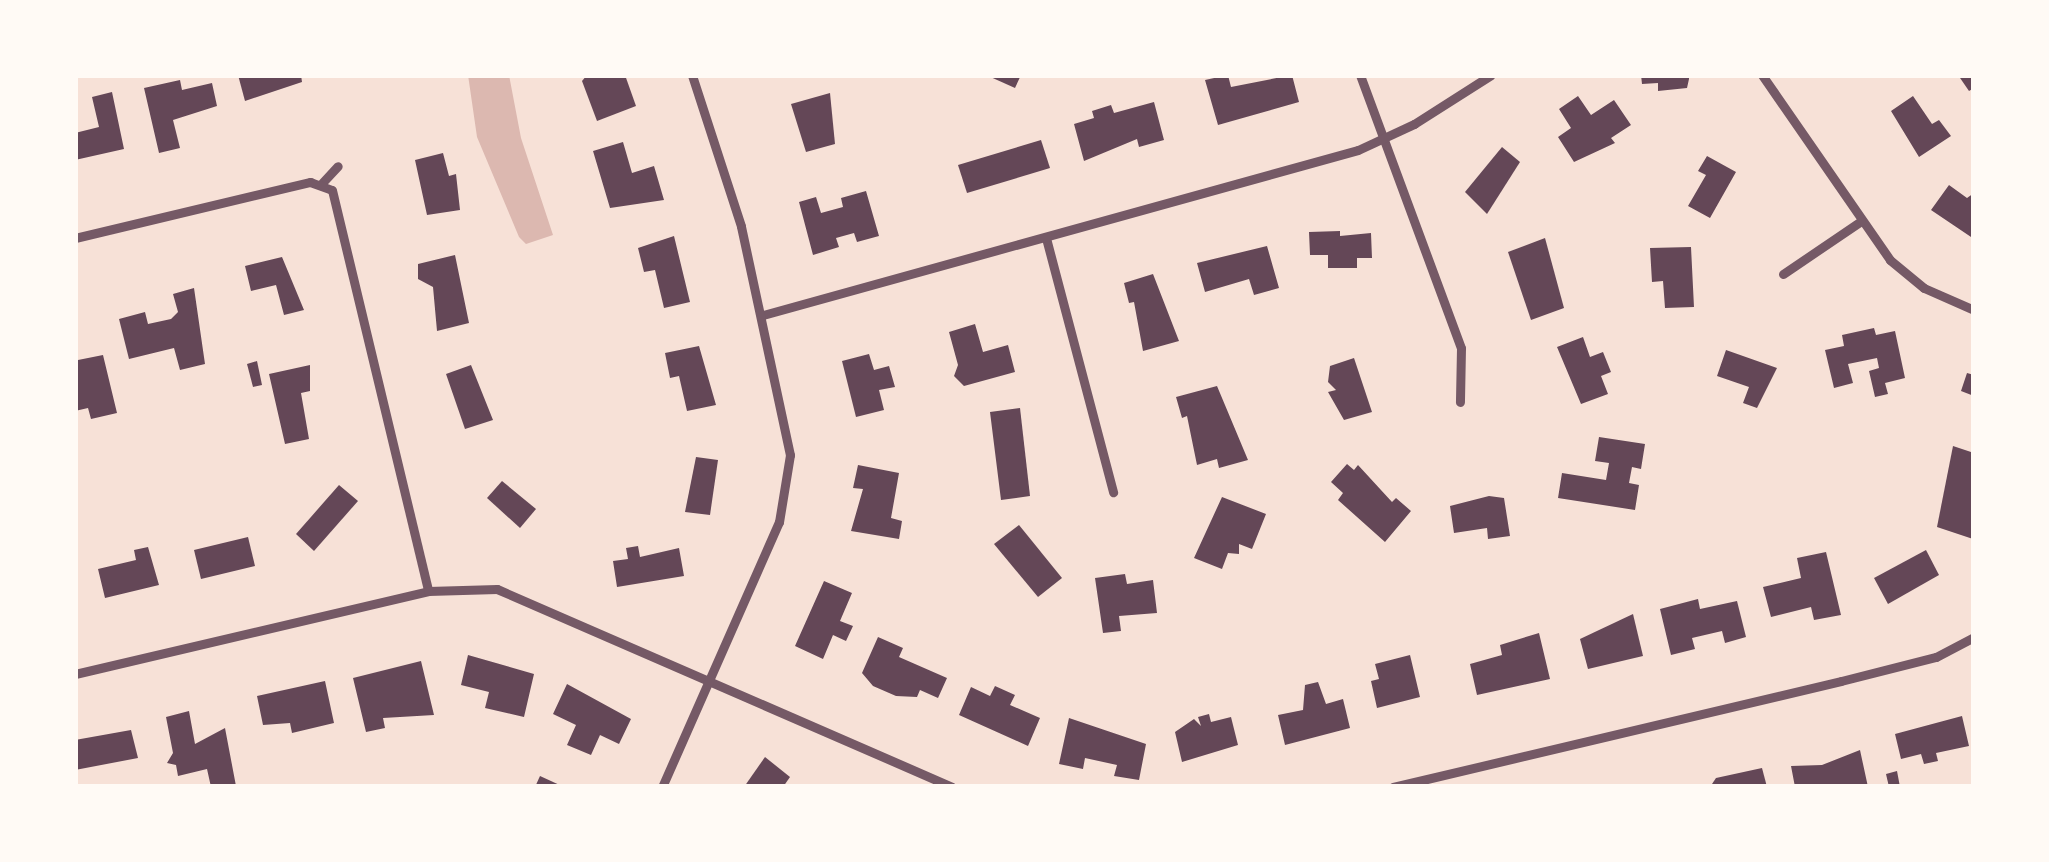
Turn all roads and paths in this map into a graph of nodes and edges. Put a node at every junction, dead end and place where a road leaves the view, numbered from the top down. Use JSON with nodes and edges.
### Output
{"nodes":[{"id":1,"x":692,"y":75,"type":"edge"},
{"id":2,"x":1360,"y":75,"type":"edge"},
{"id":3,"x":1491,"y":75,"type":"edge"},
{"id":4,"x":1762,"y":75,"type":"edge"},
{"id":5,"x":1385,"y":139,"type":"junction"},
{"id":6,"x":338,"y":166,"type":"dead end"},
{"id":7,"x":322,"y":183,"type":"junction"},
{"id":8,"x":1861,"y":222,"type":"junction"},
{"id":9,"x":75,"y":238,"type":"edge"},
{"id":10,"x":1046,"y":238,"type":"junction"},
{"id":11,"x":1784,"y":274,"type":"dead end"},
{"id":12,"x":1974,"y":310,"type":"edge"},
{"id":13,"x":763,"y":315,"type":"junction"},
{"id":14,"x":1460,"y":402,"type":"dead end"},
{"id":15,"x":1113,"y":492,"type":"dead end"},
{"id":16,"x":428,"y":591,"type":"junction"},
{"id":17,"x":1974,"y":636,"type":"edge"},
{"id":18,"x":75,"y":674,"type":"edge"},
{"id":19,"x":710,"y":680,"type":"junction"},
{"id":20,"x":662,"y":787,"type":"edge"},
{"id":21,"x":952,"y":787,"type":"edge"},
{"id":22,"x":1393,"y":787,"type":"edge"}],
"edges":[{"from":1,"to":13,"type":"street"},
{"from":2,"to":5,"type":"street"},
{"from":3,"to":5,"type":"street"},
{"from":4,"to":8,"type":"street"},
{"from":5,"to":10,"type":"street"},
{"from":5,"to":14,"type":"street"},
{"from":6,"to":7,"type":"street"},
{"from":7,"to":9,"type":"street"},
{"from":7,"to":16,"type":"street"},
{"from":8,"to":11,"type":"street"},
{"from":8,"to":12,"type":"street"},
{"from":10,"to":13,"type":"street"},
{"from":10,"to":15,"type":"street"},
{"from":13,"to":19,"type":"street"},
{"from":16,"to":18,"type":"street"},
{"from":16,"to":19,"type":"street"},
{"from":17,"to":22,"type":"street"},
{"from":19,"to":20,"type":"street"},
{"from":19,"to":21,"type":"street"}]}
